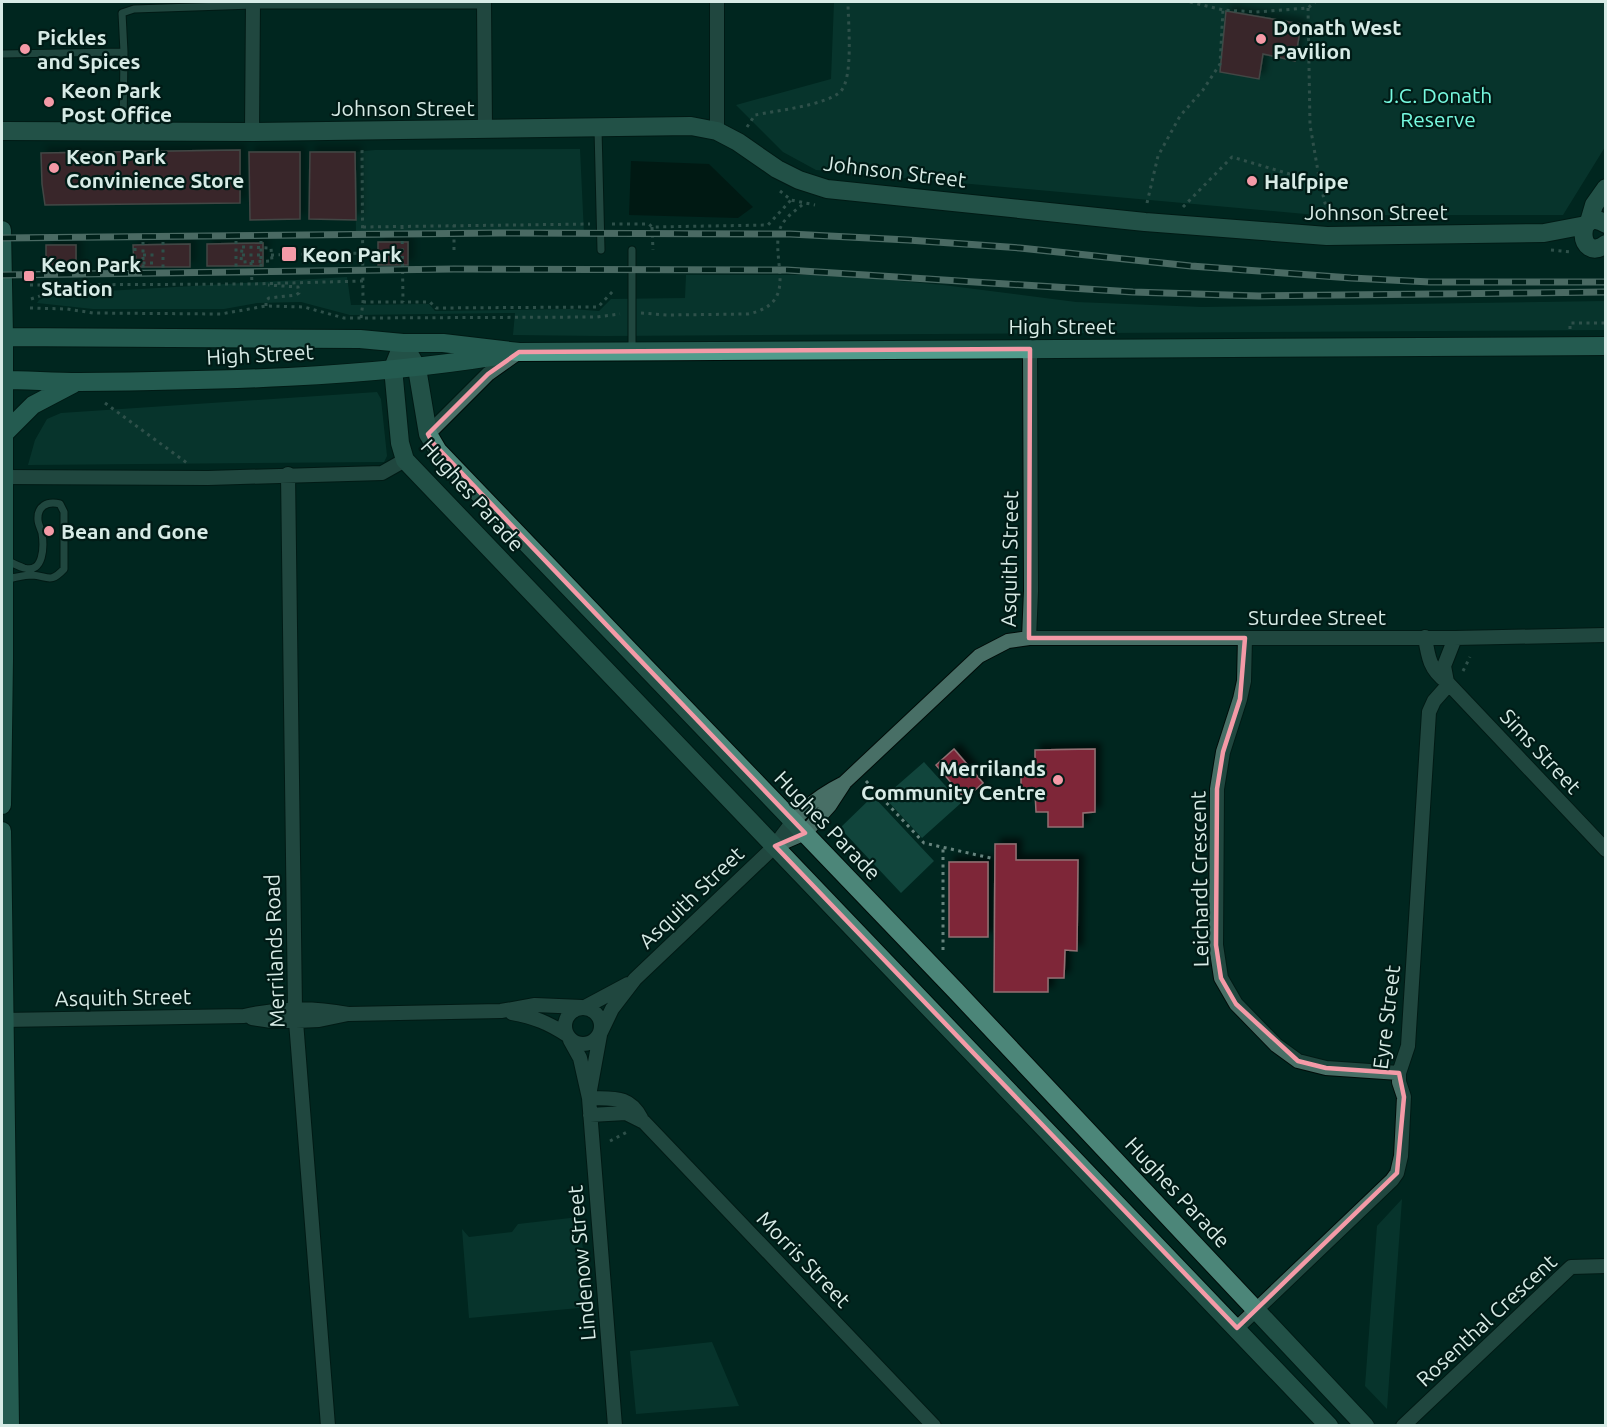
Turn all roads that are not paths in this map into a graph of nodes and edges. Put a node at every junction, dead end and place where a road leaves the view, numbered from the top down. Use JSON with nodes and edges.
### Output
{"nodes":[{"id":1,"x":717,"y":2,"type":"edge"},
{"id":2,"x":253,"y":3,"type":"edge"},
{"id":3,"x":484,"y":3,"type":"edge"},
{"id":4,"x":124,"y":52,"type":"junction"},
{"id":5,"x":2,"y":54,"type":"edge"},
{"id":6,"x":598,"y":128,"type":"junction"},
{"id":7,"x":485,"y":130,"type":"junction"},
{"id":8,"x":2,"y":131,"type":"edge"},
{"id":9,"x":717,"y":131,"type":"junction"},
{"id":10,"x":123,"y":132,"type":"junction"},
{"id":11,"x":252,"y":132,"type":"junction"},
{"id":12,"x":1605,"y":188,"type":"edge"},
{"id":13,"x":1593,"y":224,"type":"edge"},
{"id":14,"x":2,"y":230,"type":"edge"},
{"id":15,"x":1544,"y":233,"type":"junction"},
{"id":16,"x":1586,"y":244,"type":"junction"},
{"id":17,"x":1605,"y":244,"type":"edge"},
{"id":18,"x":601,"y":250,"type":"dead end"},
{"id":19,"x":632,"y":250,"type":"dead end"},
{"id":20,"x":3,"y":337,"type":"edge"},
{"id":21,"x":404,"y":343,"type":"junction"},
{"id":22,"x":1605,"y":346,"type":"edge"},
{"id":23,"x":1030,"y":349,"type":"junction"},
{"id":24,"x":519,"y":352,"type":"junction"},
{"id":25,"x":632,"y":352,"type":"junction"},
{"id":26,"x":417,"y":368,"type":"junction"},
{"id":27,"x":393,"y":369,"type":"junction"},
{"id":28,"x":3,"y":380,"type":"edge"},
{"id":29,"x":77,"y":382,"type":"junction"},
{"id":30,"x":428,"y":434,"type":"junction"},
{"id":31,"x":3,"y":435,"type":"junction"},
{"id":32,"x":405,"y":459,"type":"junction"},
{"id":33,"x":288,"y":474,"type":"junction"},
{"id":34,"x":3,"y":477,"type":"junction"},
{"id":35,"x":476,"y":491,"type":"junction"},
{"id":36,"x":456,"y":512,"type":"junction"},
{"id":37,"x":3,"y":558,"type":"edge"},
{"id":38,"x":4,"y":580,"type":"junction"},
{"id":39,"x":1605,"y":635,"type":"edge"},
{"id":40,"x":1029,"y":638,"type":"junction"},
{"id":41,"x":1245,"y":638,"type":"junction"},
{"id":42,"x":1425,"y":638,"type":"junction"},
{"id":43,"x":1455,"y":638,"type":"junction"},
{"id":44,"x":1448,"y":683,"type":"junction"},
{"id":45,"x":2,"y":805,"type":"edge"},
{"id":46,"x":798,"y":827,"type":"junction"},
{"id":47,"x":2,"y":831,"type":"edge"},
{"id":48,"x":775,"y":846,"type":"junction"},
{"id":49,"x":1605,"y":850,"type":"edge"},
{"id":50,"x":635,"y":979,"type":"junction"},
{"id":51,"x":956,"y":991,"type":"junction"},
{"id":52,"x":584,"y":1007,"type":"junction"},
{"id":53,"x":501,"y":1011,"type":"junction"},
{"id":54,"x":934,"y":1012,"type":"junction"},
{"id":55,"x":295,"y":1015,"type":"junction"},
{"id":56,"x":3,"y":1020,"type":"junction"},
{"id":57,"x":600,"y":1034,"type":"junction"},
{"id":58,"x":569,"y":1038,"type":"junction"},
{"id":59,"x":1399,"y":1073,"type":"junction"},
{"id":60,"x":589,"y":1098,"type":"junction"},
{"id":61,"x":590,"y":1115,"type":"junction"},
{"id":62,"x":644,"y":1122,"type":"junction"},
{"id":63,"x":4,"y":1216,"type":"edge"},
{"id":64,"x":1605,"y":1266,"type":"edge"},
{"id":65,"x":1258,"y":1310,"type":"junction"},
{"id":66,"x":1237,"y":1328,"type":"junction"},
{"id":67,"x":10,"y":1425,"type":"edge"},
{"id":68,"x":327,"y":1425,"type":"edge"},
{"id":69,"x":615,"y":1425,"type":"edge"},
{"id":70,"x":934,"y":1425,"type":"edge"},
{"id":71,"x":1329,"y":1425,"type":"edge"},
{"id":72,"x":1365,"y":1425,"type":"edge"},
{"id":73,"x":1403,"y":1425,"type":"edge"}],
"edges":[{"from":1,"to":9,"type":"street"},
{"from":2,"to":3,"type":"lane"},
{"from":2,"to":4,"type":"lane"},
{"from":2,"to":11,"type":"street"},
{"from":3,"to":7,"type":"street"},
{"from":4,"to":5,"type":"lane"},
{"from":4,"to":10,"type":"lane"},
{"from":6,"to":7,"type":"street","name":"Johnson Street"},
{"from":6,"to":9,"type":"street","name":"Johnson Street"},
{"from":6,"to":18,"type":"lane"},
{"from":7,"to":11,"type":"street","name":"Johnson Street"},
{"from":8,"to":10,"type":"street","name":"Johnson Street"},
{"from":9,"to":15,"type":"street","name":"Johnson Street"},
{"from":10,"to":11,"type":"street","name":"Johnson Street"},
{"from":12,"to":13,"type":"street"},
{"from":13,"to":15,"type":"street","name":"Johnson Street"},
{"from":13,"to":16,"type":"street"},
{"from":14,"to":20,"type":"main road"},
{"from":15,"to":16,"type":"street","name":"Johnson Street"},
{"from":16,"to":17,"type":"street","name":"Johnson Street"},
{"from":19,"to":25,"type":"lane"},
{"from":20,"to":21,"type":"main road","name":"High Street"},
{"from":20,"to":28,"type":"main road"},
{"from":21,"to":24,"type":"main road","name":"High Street"},
{"from":21,"to":26,"type":"street","name":"Hughes Parade"},
{"from":21,"to":27,"type":"street","name":"Hughes Parade"},
{"from":22,"to":23,"type":"main road","name":"High Street"},
{"from":23,"to":25,"type":"main road","name":"High Street"},
{"from":23,"to":40,"type":"street","name":"Asquith Street"},
{"from":24,"to":25,"type":"main road","name":"High Street"},
{"from":24,"to":26,"type":"main road","name":"High Street"},
{"from":24,"to":30,"type":"street"},
{"from":26,"to":27,"type":"main road","name":"High Street"},
{"from":26,"to":30,"type":"street","name":"Hughes Parade"},
{"from":27,"to":29,"type":"main road","name":"High Street"},
{"from":27,"to":32,"type":"street","name":"Hughes Parade"},
{"from":28,"to":29,"type":"main road","name":"High Street"},
{"from":28,"to":31,"type":"main road"},
{"from":29,"to":31,"type":"main road"},
{"from":30,"to":35,"type":"street","name":"Hughes Parade"},
{"from":31,"to":34,"type":"main road"},
{"from":32,"to":33,"type":"street"},
{"from":32,"to":36,"type":"street","name":"Hughes Parade"},
{"from":33,"to":34,"type":"street"},
{"from":33,"to":55,"type":"street","name":"Merrilands Road"},
{"from":34,"to":37,"type":"main road"},
{"from":35,"to":36,"type":"street"},
{"from":35,"to":46,"type":"street","name":"Hughes Parade"},
{"from":36,"to":48,"type":"street","name":"Hughes Parade"},
{"from":37,"to":38,"type":"main road"},
{"from":37,"to":38,"type":"lane"},
{"from":38,"to":45,"type":"main road"},
{"from":39,"to":43,"type":"street","name":"Sturdee Street"},
{"from":40,"to":41,"type":"street","name":"Sturdee Street"},
{"from":40,"to":46,"type":"street","name":"Asquith Street"},
{"from":41,"to":42,"type":"street","name":"Sturdee Street"},
{"from":41,"to":59,"type":"street","name":"Leichardt Crescent"},
{"from":42,"to":43,"type":"street","name":"Sturdee Street"},
{"from":42,"to":44,"type":"street","name":"Sims Street"},
{"from":43,"to":44,"type":"street"},
{"from":44,"to":49,"type":"street","name":"Sims Street"},
{"from":44,"to":59,"type":"street","name":"Eyre Street"},
{"from":46,"to":48,"type":"street","name":"Asquith Street"},
{"from":46,"to":51,"type":"street","name":"Hughes Parade"},
{"from":47,"to":56,"type":"main road"},
{"from":48,"to":50,"type":"street","name":"Asquith Street"},
{"from":48,"to":54,"type":"street","name":"Hughes Parade"},
{"from":50,"to":52,"type":"street","name":"Asquith Street"},
{"from":50,"to":57,"type":"street","name":"Asquith Street"},
{"from":51,"to":54,"type":"street"},
{"from":51,"to":65,"type":"street","name":"Hughes Parade"},
{"from":52,"to":53,"type":"street","name":"Asquith Street"},
{"from":52,"to":57,"type":"street"},
{"from":52,"to":58,"type":"street"},
{"from":53,"to":55,"type":"street","name":"Asquith Street"},
{"from":53,"to":58,"type":"street","name":"Asquith Street"},
{"from":54,"to":66,"type":"street","name":"Hughes Parade"},
{"from":55,"to":56,"type":"street","name":"Asquith Street"},
{"from":55,"to":68,"type":"street","name":"Merrilands Road"},
{"from":56,"to":63,"type":"main road"},
{"from":57,"to":58,"type":"street"},
{"from":57,"to":60,"type":"street","name":"Lindenow Street"},
{"from":58,"to":60,"type":"street","name":"Lindenow Street"},
{"from":59,"to":65,"type":"street","name":"Eyre Street"},
{"from":60,"to":61,"type":"street","name":"Lindenow Street"},
{"from":60,"to":62,"type":"street","name":"Morris Street"},
{"from":61,"to":62,"type":"street","name":"Morris Street"},
{"from":61,"to":69,"type":"street","name":"Lindenow Street"},
{"from":62,"to":70,"type":"street","name":"Morris Street"},
{"from":63,"to":67,"type":"main road"},
{"from":64,"to":73,"type":"street","name":"Rosenthal Crescent"},
{"from":65,"to":66,"type":"street","name":"Eyre Street"},
{"from":65,"to":72,"type":"street","name":"Hughes Parade"},
{"from":66,"to":71,"type":"street","name":"Hughes Parade"}]}
